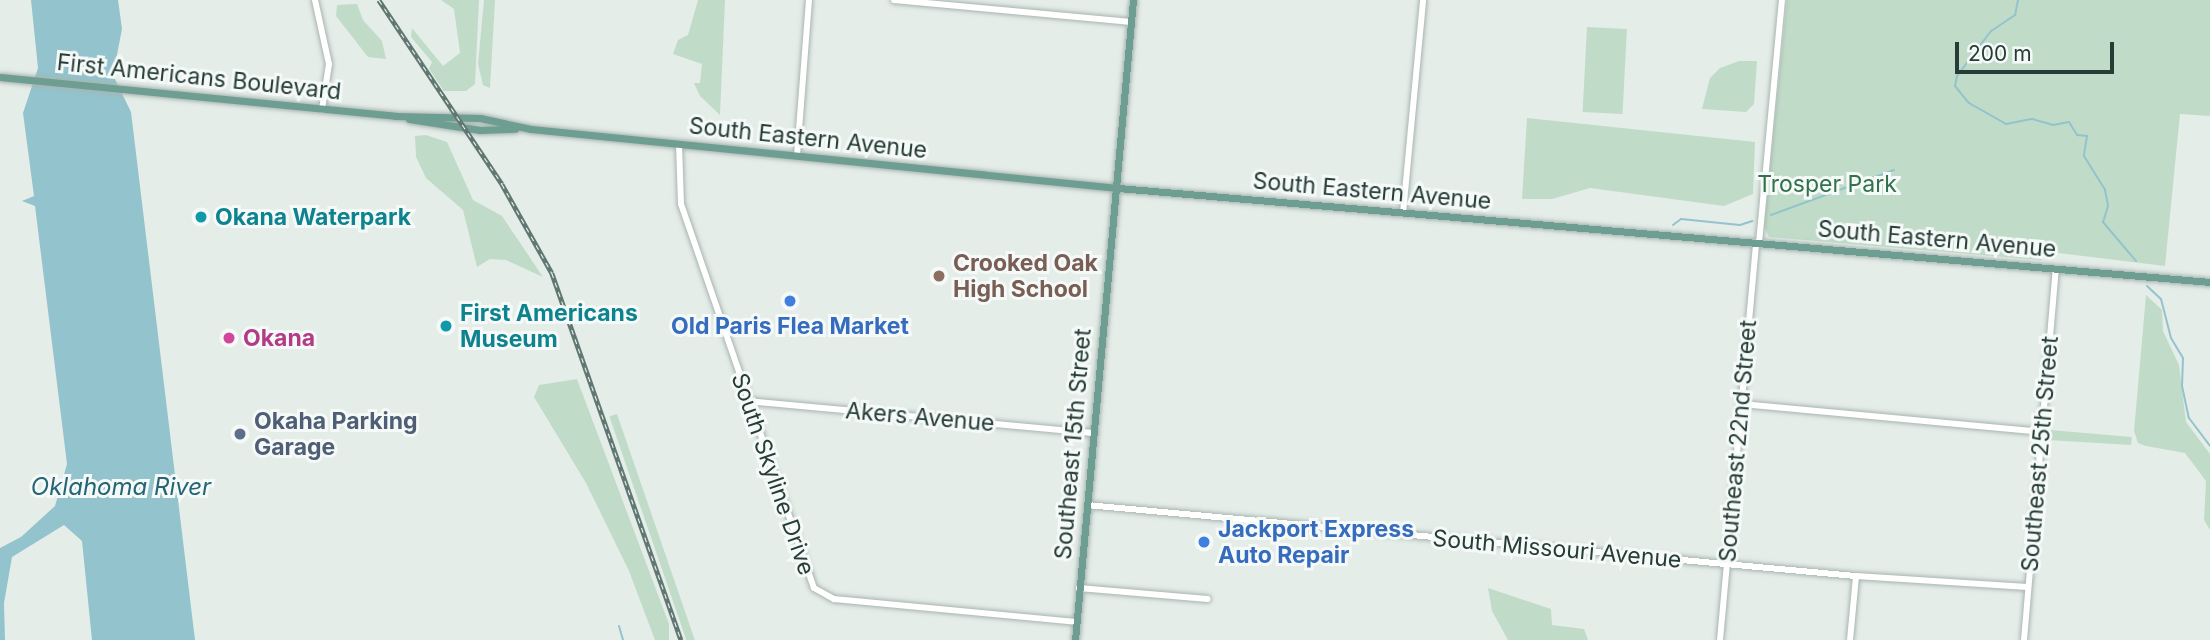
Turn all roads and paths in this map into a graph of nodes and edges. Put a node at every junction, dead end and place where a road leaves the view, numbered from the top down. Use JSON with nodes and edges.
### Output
{"nodes":[{"id":1,"x":315,"y":0,"type":"edge"},
{"id":2,"x":809,"y":0,"type":"edge"},
{"id":3,"x":894,"y":0,"type":"edge"},
{"id":4,"x":1133,"y":0,"type":"edge"},
{"id":5,"x":1423,"y":0,"type":"edge"},
{"id":6,"x":1782,"y":0,"type":"edge"},
{"id":7,"x":969,"y":4,"type":"edge"},
{"id":8,"x":1131,"y":22,"type":"junction"},
{"id":9,"x":4,"y":77,"type":"edge"},
{"id":10,"x":322,"y":109,"type":"junction"},
{"id":11,"x":395,"y":116,"type":"joint"},
{"id":12,"x":679,"y":144,"type":"junction"},
{"id":13,"x":797,"y":156,"type":"junction"},
{"id":14,"x":1118,"y":188,"type":"junction"},
{"id":15,"x":1404,"y":213,"type":"junction"},
{"id":16,"x":1758,"y":243,"type":"junction"},
{"id":17,"x":2056,"y":268,"type":"junction"},
{"id":18,"x":2210,"y":282,"type":"edge"},
{"id":19,"x":747,"y":401,"type":"junction"},
{"id":20,"x":1742,"y":404,"type":"junction"},
{"id":21,"x":2043,"y":432,"type":"junction"},
{"id":22,"x":1093,"y":433,"type":"junction"},
{"id":23,"x":1087,"y":505,"type":"junction"},
{"id":24,"x":1726,"y":563,"type":"junction"},
{"id":25,"x":1856,"y":576,"type":"junction"},
{"id":26,"x":2028,"y":587,"type":"junction"},
{"id":27,"x":1079,"y":588,"type":"junction"},
{"id":28,"x":1208,"y":599,"type":"dead end"},
{"id":29,"x":1076,"y":622,"type":"junction"},
{"id":30,"x":1075,"y":640,"type":"edge"},
{"id":31,"x":1720,"y":640,"type":"edge"},
{"id":32,"x":1850,"y":640,"type":"edge"},
{"id":33,"x":2024,"y":640,"type":"edge"}],
"edges":[{"from":1,"to":10,"type":"street"},
{"from":2,"to":13,"type":"street"},
{"from":3,"to":7,"type":"street"},
{"from":4,"to":8,"type":"main road","name":"Southeast 15th Street"},
{"from":5,"to":15,"type":"street"},
{"from":6,"to":16,"type":"street","name":"Southeast 22nd Street"},
{"from":7,"to":8,"type":"street"},
{"from":8,"to":14,"type":"main road","name":"Southeast 15th Street"},
{"from":9,"to":10,"type":"main road","name":"First Americans Boulevard"},
{"from":10,"to":11,"type":"main road","name":"First Americans Boulevard"},
{"from":11,"to":12,"type":"main road","name":"South Eastern Avenue"},
{"from":12,"to":13,"type":"main road","name":"South Eastern Avenue"},
{"from":12,"to":19,"type":"street","name":"South Skyline Drive"},
{"from":13,"to":14,"type":"main road","name":"South Eastern Avenue"},
{"from":14,"to":15,"type":"main road","name":"South Eastern Avenue"},
{"from":14,"to":22,"type":"main road","name":"Southeast 15th Street"},
{"from":15,"to":16,"type":"main road","name":"South Eastern Avenue"},
{"from":16,"to":17,"type":"main road","name":"South Eastern Avenue"},
{"from":16,"to":20,"type":"street","name":"Southeast 22nd Street"},
{"from":17,"to":18,"type":"main road","name":"South Eastern Avenue"},
{"from":17,"to":21,"type":"street","name":"Southeast 25th Street"},
{"from":19,"to":22,"type":"street","name":"Akers Avenue"},
{"from":19,"to":29,"type":"street","name":"South Skyline Drive"},
{"from":20,"to":21,"type":"street"},
{"from":20,"to":24,"type":"street","name":"Southeast 22nd Street"},
{"from":21,"to":26,"type":"street","name":"Southeast 25th Street"},
{"from":22,"to":23,"type":"main road","name":"Southeast 15th Street"},
{"from":23,"to":24,"type":"street","name":"South Missouri Avenue"},
{"from":23,"to":27,"type":"main road","name":"Southeast 15th Street"},
{"from":24,"to":25,"type":"street","name":"South Missouri Avenue"},
{"from":24,"to":31,"type":"street","name":"Southeast 22nd Street"},
{"from":25,"to":26,"type":"street","name":"South Missouri Avenue"},
{"from":25,"to":32,"type":"street"},
{"from":26,"to":33,"type":"street","name":"Southeast 25th Street"},
{"from":27,"to":28,"type":"street"},
{"from":27,"to":29,"type":"main road","name":"Southeast 15th Street"},
{"from":29,"to":30,"type":"main road","name":"Southeast 15th Street"}]}
